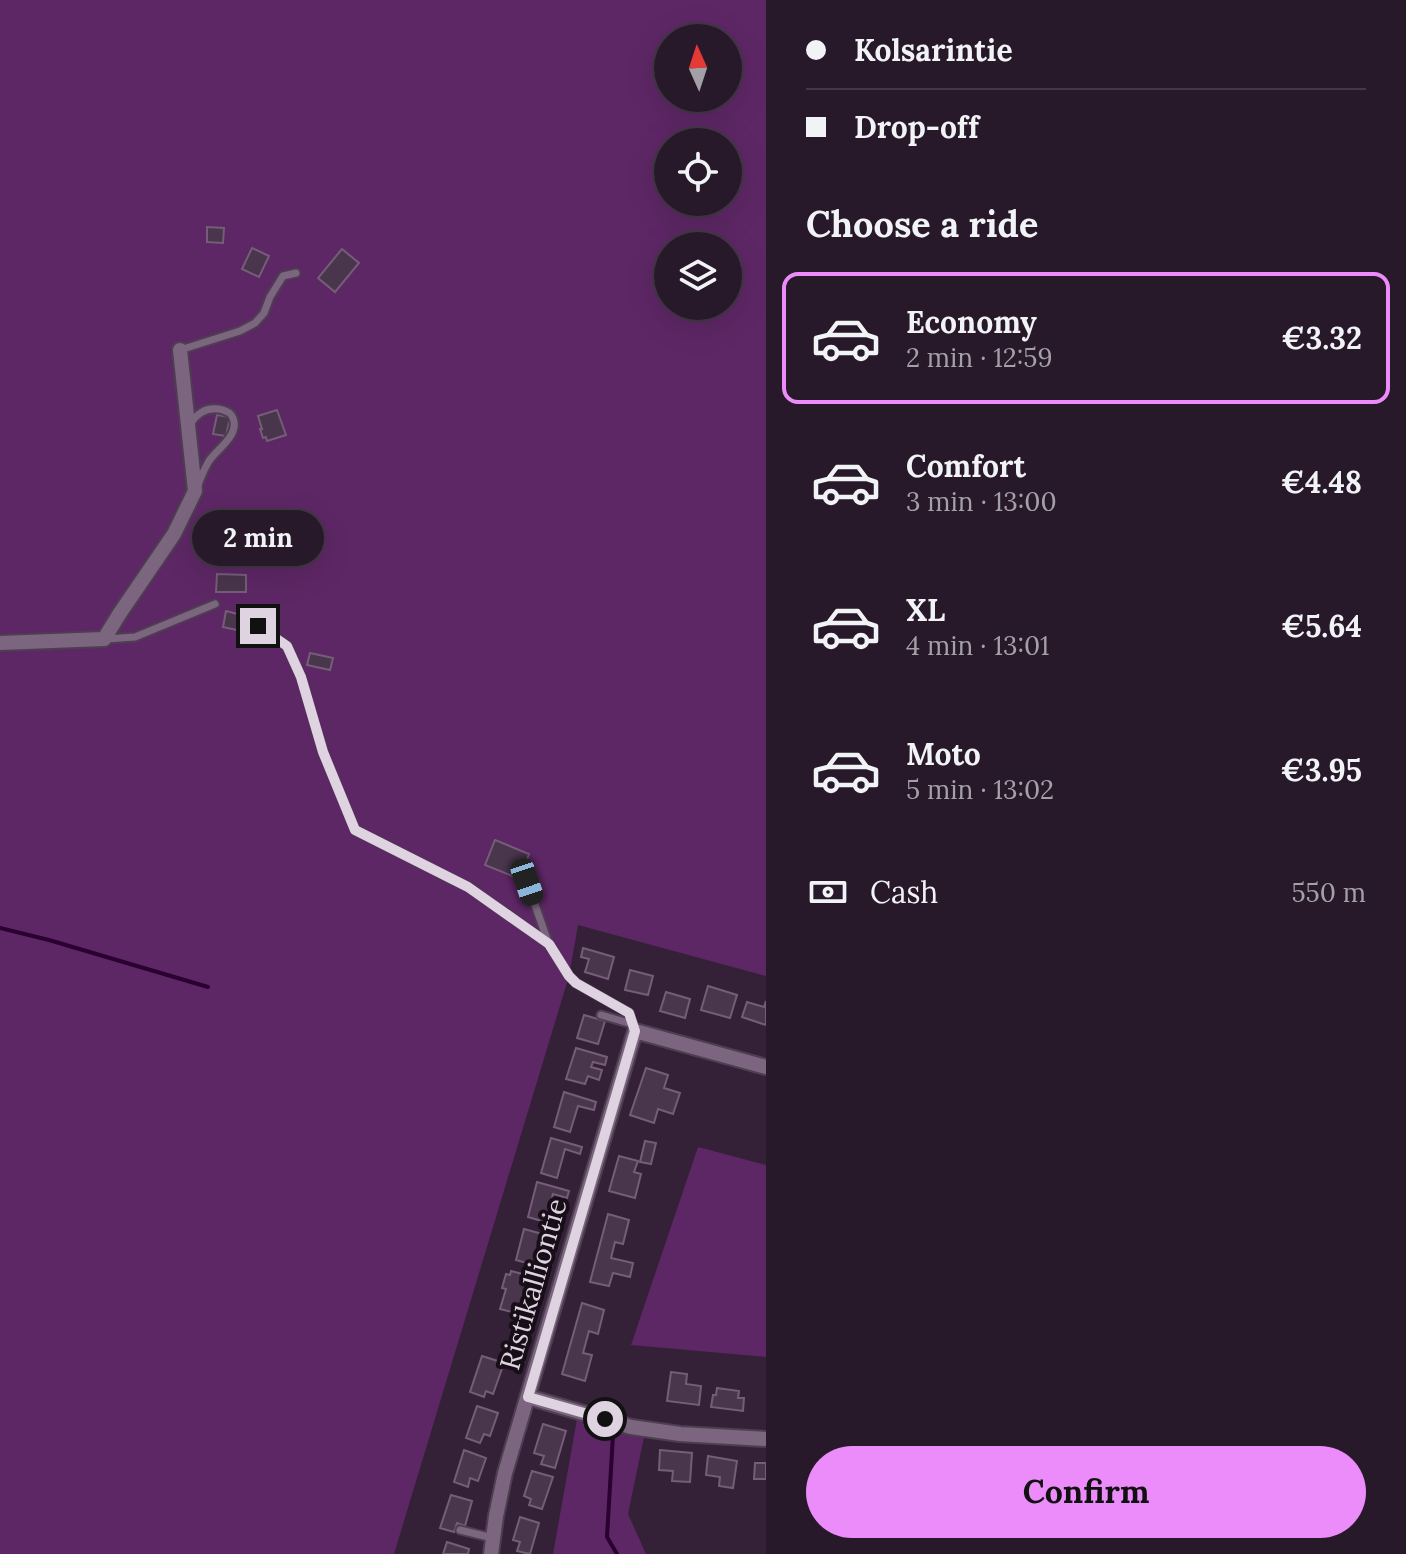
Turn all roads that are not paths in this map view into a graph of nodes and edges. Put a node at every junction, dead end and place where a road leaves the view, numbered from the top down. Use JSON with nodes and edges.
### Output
{"nodes":[{"id":1,"x":296,"y":273,"type":"dead end"},
{"id":2,"x":180,"y":350,"type":"joint"},
{"id":3,"x":188,"y":427,"type":"junction"},
{"id":4,"x":195,"y":491,"type":"junction"},
{"id":5,"x":215,"y":604,"type":"dead end"},
{"id":6,"x":258,"y":626,"type":"dead end"},
{"id":7,"x":104,"y":639,"type":"junction"},
{"id":8,"x":0,"y":643,"type":"edge"},
{"id":9,"x":527,"y":882,"type":"dead end"},
{"id":10,"x":549,"y":944,"type":"junction"},
{"id":11,"x":601,"y":1015,"type":"dead end"},
{"id":12,"x":633,"y":1027,"type":"junction"},
{"id":13,"x":766,"y":1067,"type":"edge"},
{"id":14,"x":528,"y":1397,"type":"junction"},
{"id":15,"x":766,"y":1439,"type":"edge"},
{"id":16,"x":460,"y":1530,"type":"dead end"},
{"id":17,"x":493,"y":1538,"type":"junction"},
{"id":18,"x":491,"y":1554,"type":"edge"}],
"edges":[{"from":1,"to":2,"type":"lane"},
{"from":2,"to":3,"type":"street"},
{"from":3,"to":4,"type":"street"},
{"from":3,"to":4,"type":"lane"},
{"from":4,"to":7,"type":"street"},
{"from":5,"to":7,"type":"lane"},
{"from":6,"to":10,"type":"lane"},
{"from":7,"to":8,"type":"street"},
{"from":9,"to":10,"type":"lane"},
{"from":10,"to":12,"type":"lane"},
{"from":11,"to":12,"type":"lane"},
{"from":12,"to":13,"type":"street"},
{"from":12,"to":14,"type":"street","name":"Ristikalliontie"},
{"from":14,"to":15,"type":"street"},
{"from":14,"to":17,"type":"street","name":"Ristikalliontie"},
{"from":16,"to":17,"type":"lane"},
{"from":17,"to":18,"type":"street","name":"Ristikalliontie"}]}
